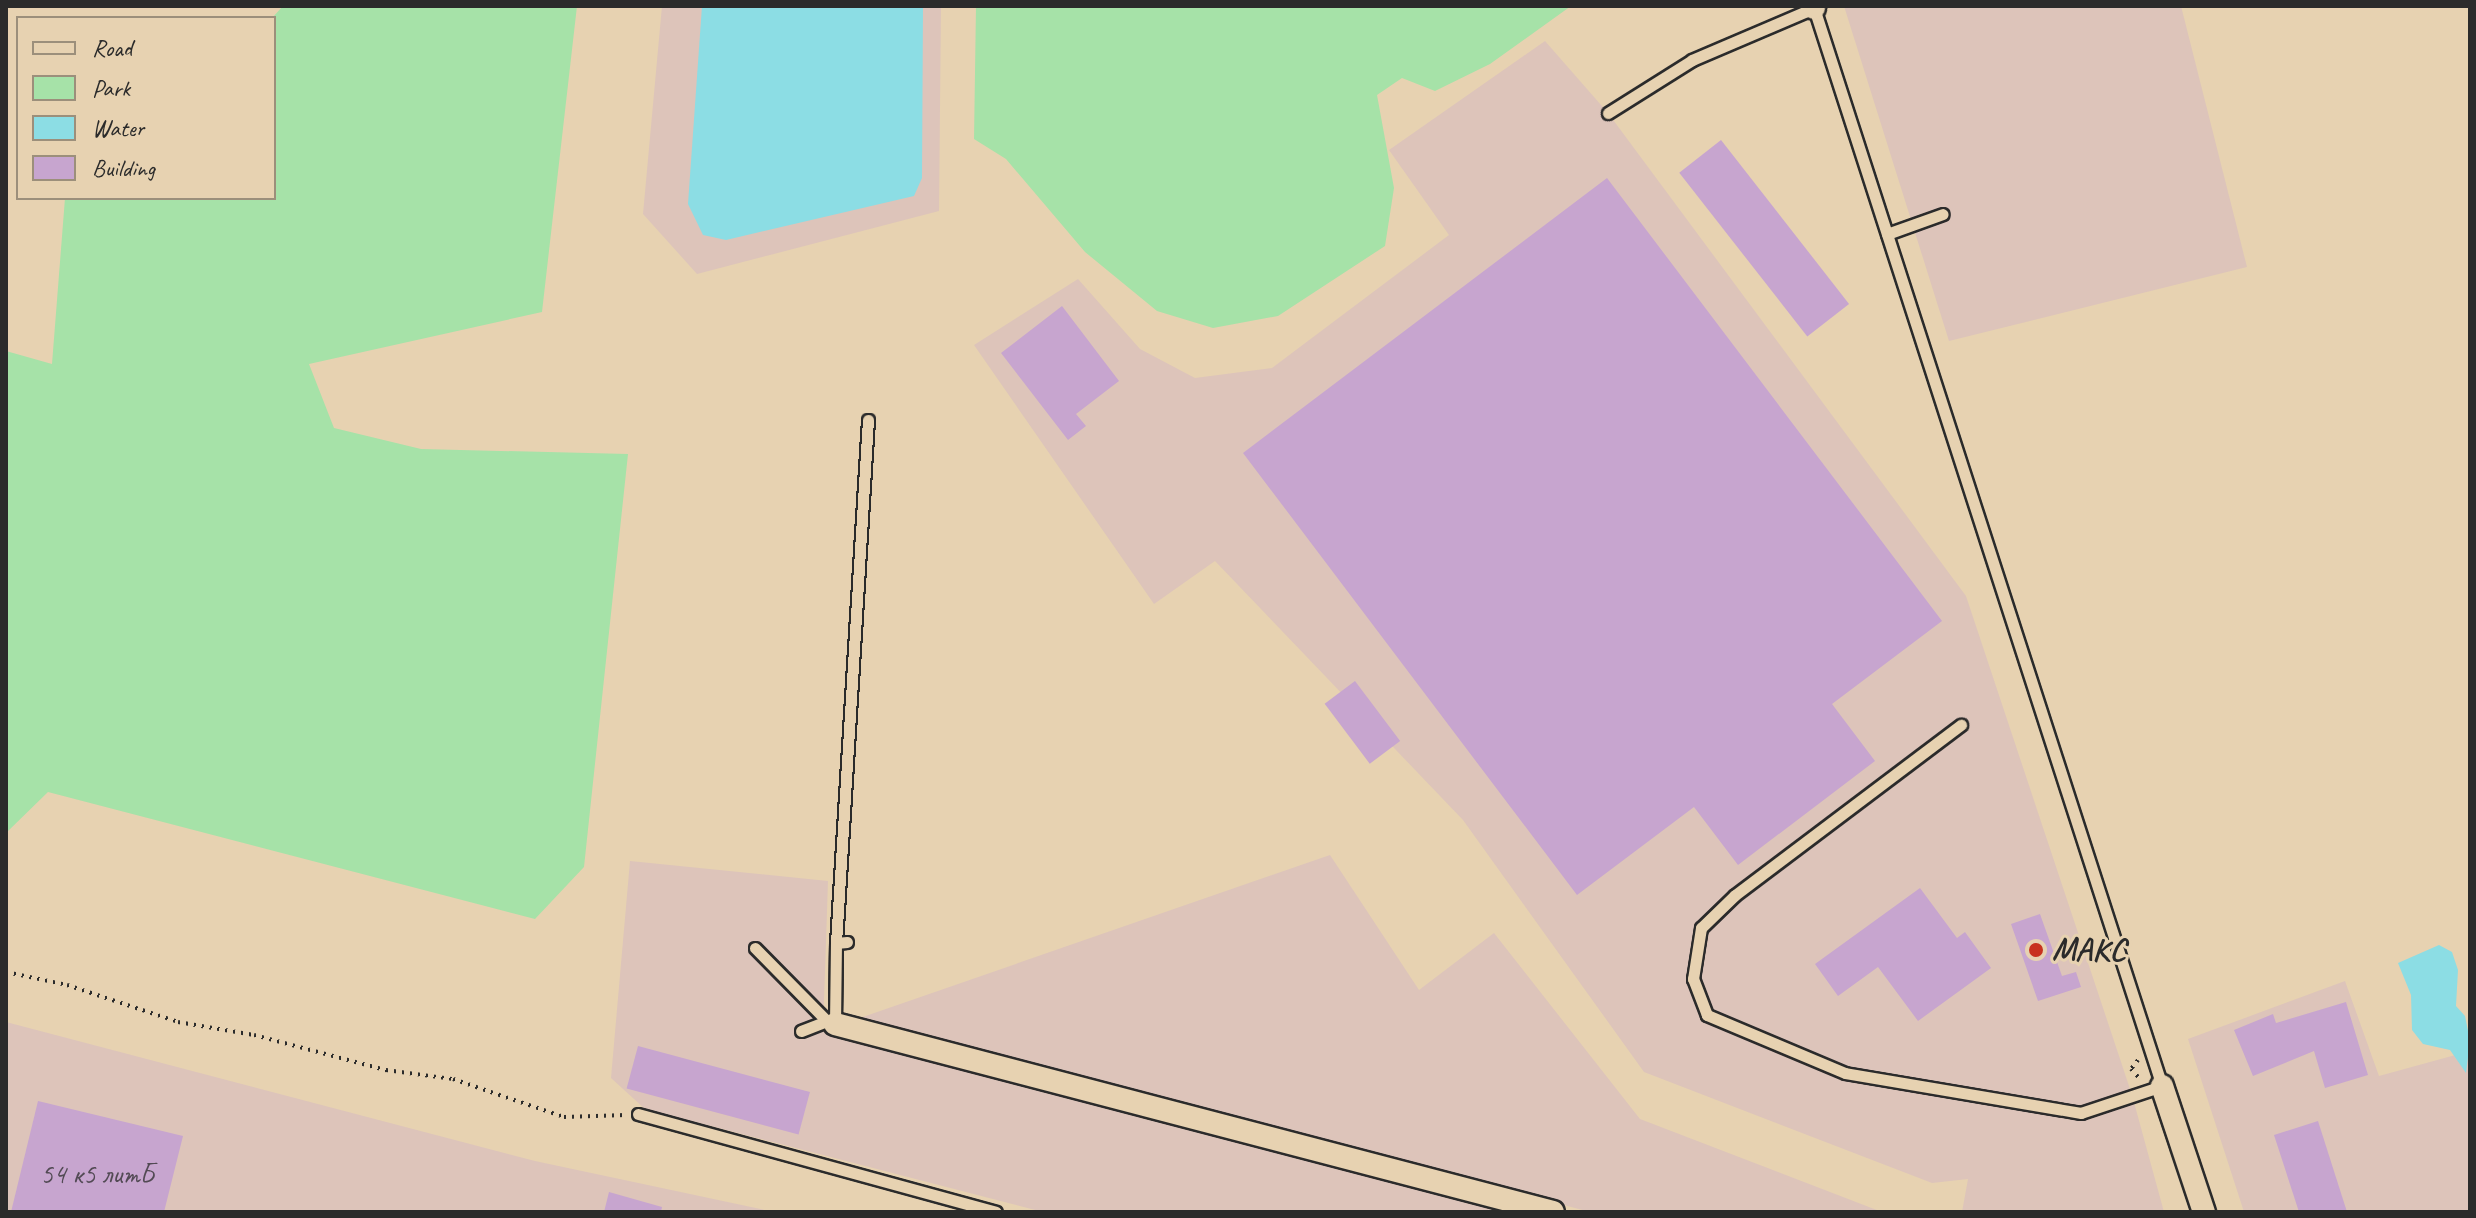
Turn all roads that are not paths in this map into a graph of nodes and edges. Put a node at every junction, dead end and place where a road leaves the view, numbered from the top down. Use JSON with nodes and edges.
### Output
{"nodes":[{"id":1,"x":1814,"y":7,"type":"edge"},
{"id":2,"x":1608,"y":113,"type":"dead end"},
{"id":3,"x":1943,"y":214,"type":"dead end"},
{"id":4,"x":1887,"y":234,"type":"junction"},
{"id":5,"x":868,"y":420,"type":"dead end"},
{"id":6,"x":1961,"y":725,"type":"dead end"},
{"id":7,"x":755,"y":948,"type":"dead end"},
{"id":8,"x":831,"y":1023,"type":"junction"},
{"id":9,"x":801,"y":1031,"type":"dead end"},
{"id":10,"x":2162,"y":1086,"type":"junction"},
{"id":11,"x":638,"y":1114,"type":"road end"},
{"id":12,"x":996,"y":1212,"type":"edge"},
{"id":13,"x":1553,"y":1212,"type":"edge"},
{"id":14,"x":2204,"y":1212,"type":"edge"}],
"edges":[{"from":1,"to":2,"type":"lane"},
{"from":1,"to":4,"type":"lane"},
{"from":3,"to":4,"type":"lane"},
{"from":4,"to":10,"type":"lane"},
{"from":5,"to":8,"type":"lane"},
{"from":6,"to":10,"type":"lane"},
{"from":7,"to":8,"type":"lane"},
{"from":8,"to":9,"type":"lane"},
{"from":8,"to":13,"type":"street"},
{"from":10,"to":14,"type":"street"},
{"from":11,"to":12,"type":"lane"}]}
